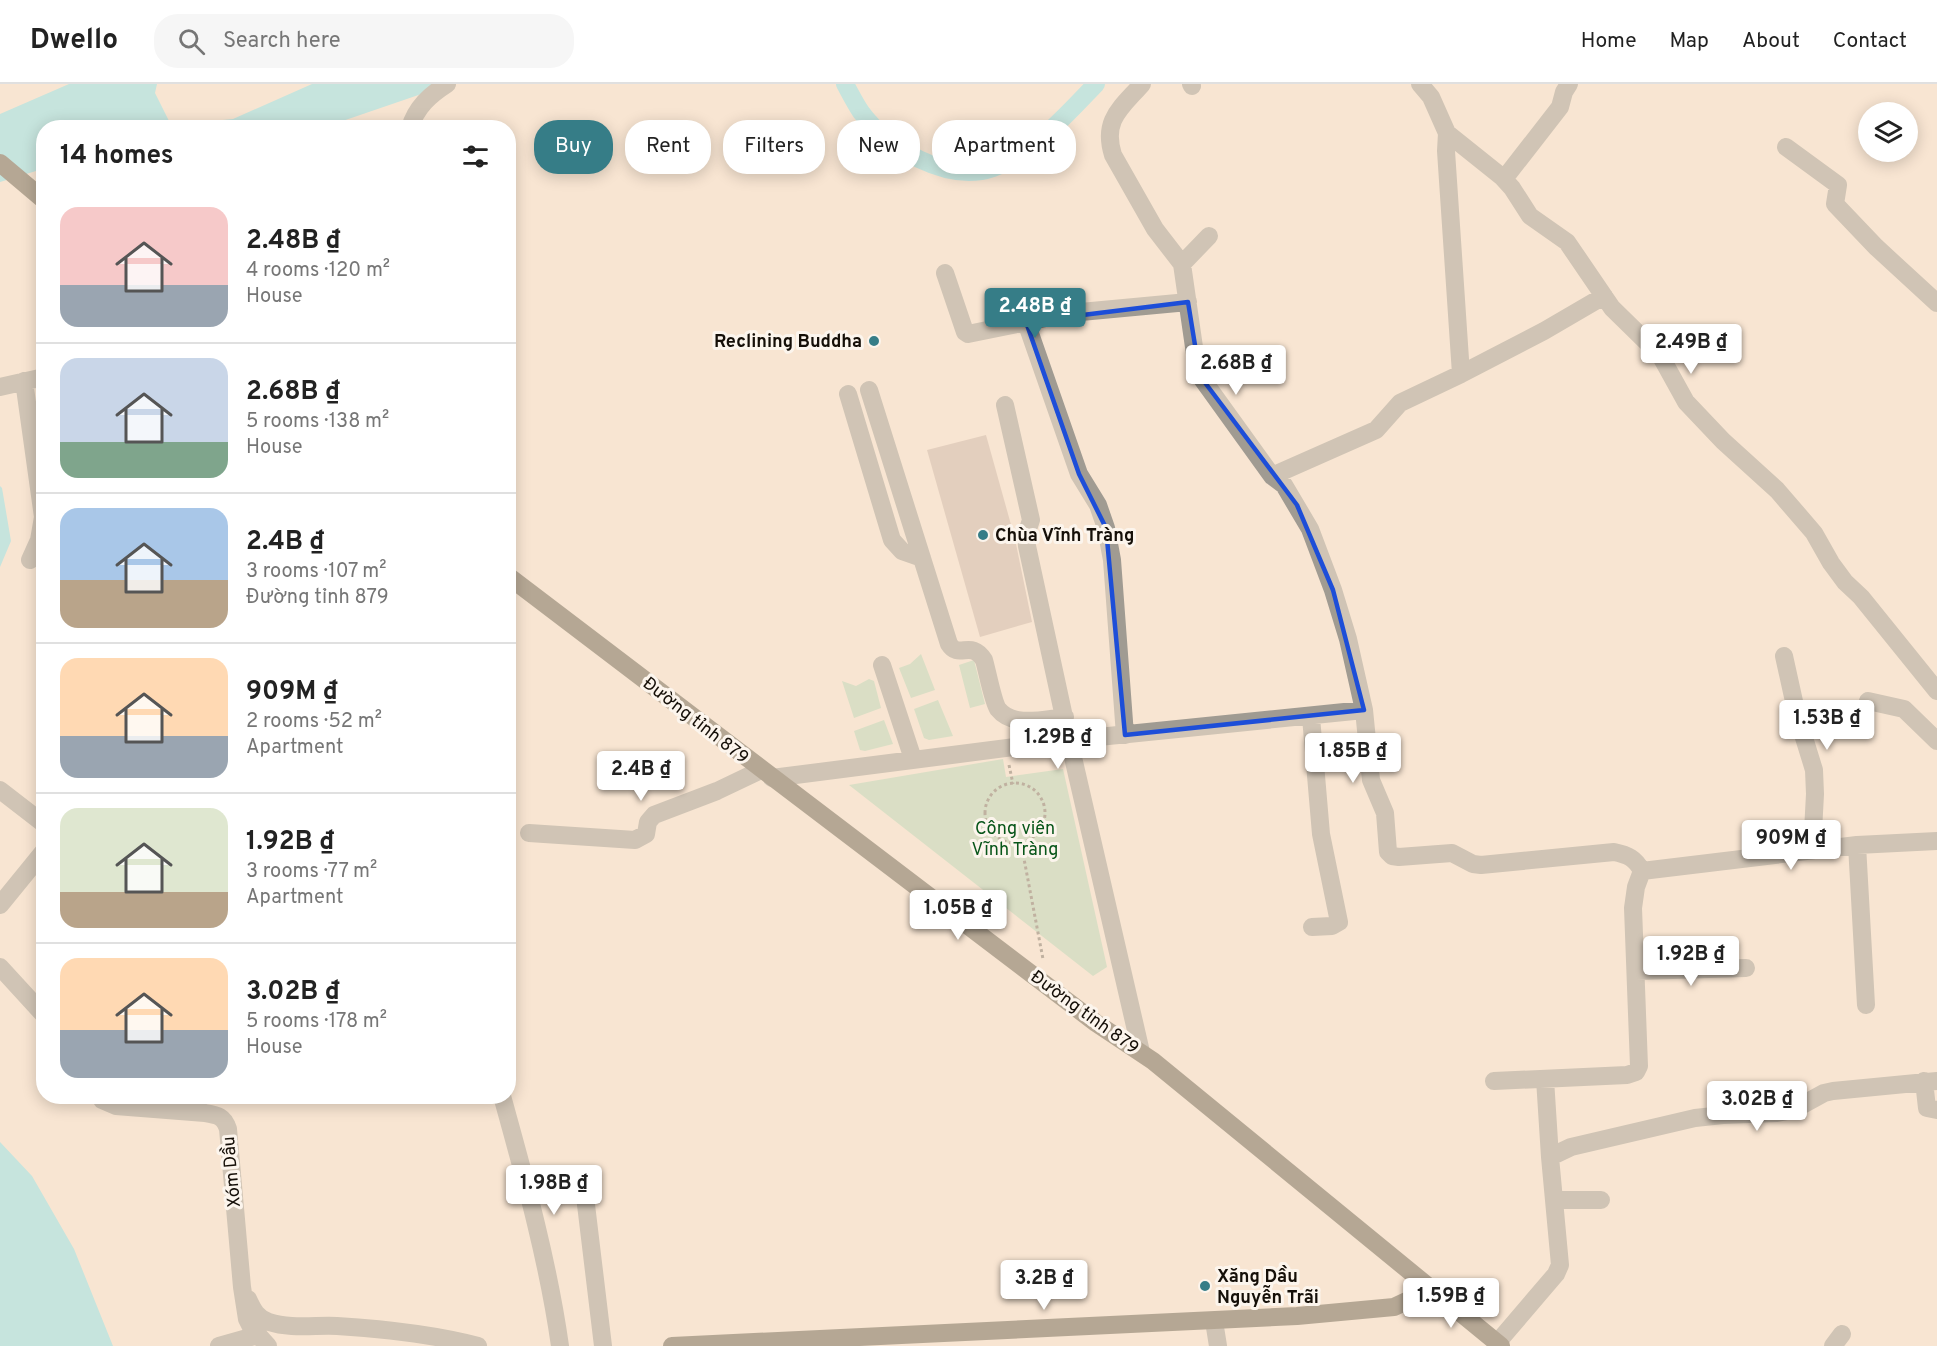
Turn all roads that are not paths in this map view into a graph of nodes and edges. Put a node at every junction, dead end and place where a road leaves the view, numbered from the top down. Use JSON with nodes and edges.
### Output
{"nodes":[{"id":1,"x":447,"y":84,"type":"edge"},
{"id":2,"x":1142,"y":84,"type":"edge"},
{"id":3,"x":1420,"y":84,"type":"edge"},
{"id":4,"x":1569,"y":84,"type":"edge"},
{"id":5,"x":414,"y":120,"type":"edge"},
{"id":6,"x":1447,"y":133,"type":"junction"},
{"id":7,"x":1786,"y":147,"type":"dead end"},
{"id":8,"x":0,"y":163,"type":"edge"},
{"id":9,"x":1504,"y":179,"type":"junction"},
{"id":10,"x":36,"y":193,"type":"edge"},
{"id":11,"x":1209,"y":237,"type":"dead end"},
{"id":12,"x":1182,"y":264,"type":"junction"},
{"id":13,"x":945,"y":273,"type":"dead end"},
{"id":14,"x":1604,"y":296,"type":"junction"},
{"id":15,"x":1188,"y":302,"type":"junction"},
{"id":16,"x":1937,"y":303,"type":"edge"},
{"id":17,"x":1026,"y":322,"type":"junction"},
{"id":18,"x":1461,"y":374,"type":"junction"},
{"id":19,"x":36,"y":379,"type":"edge"},
{"id":20,"x":24,"y":381,"type":"junction"},
{"id":21,"x":0,"y":387,"type":"edge"},
{"id":22,"x":869,"y":390,"type":"dead end"},
{"id":23,"x":848,"y":394,"type":"dead end"},
{"id":24,"x":1005,"y":405,"type":"dead end"},
{"id":25,"x":36,"y":460,"type":"edge"},
{"id":26,"x":1272,"y":476,"type":"junction"},
{"id":27,"x":36,"y":547,"type":"edge"},
{"id":28,"x":922,"y":558,"type":"junction"},
{"id":29,"x":30,"y":560,"type":"dead end"},
{"id":30,"x":516,"y":582,"type":"edge"},
{"id":31,"x":1784,"y":656,"type":"dead end"},
{"id":32,"x":882,"y":665,"type":"dead end"},
{"id":33,"x":1937,"y":691,"type":"edge"},
{"id":34,"x":1868,"y":701,"type":"dead end"},
{"id":35,"x":1364,"y":710,"type":"junction"},
{"id":36,"x":1065,"y":717,"type":"junction"},
{"id":37,"x":1311,"y":717,"type":"junction"},
{"id":38,"x":1125,"y":735,"type":"junction"},
{"id":39,"x":1070,"y":740,"type":"junction"},
{"id":40,"x":1937,"y":741,"type":"edge"},
{"id":41,"x":913,"y":759,"type":"junction"},
{"id":42,"x":767,"y":774,"type":"junction"},
{"id":43,"x":0,"y":790,"type":"edge"},
{"id":44,"x":36,"y":818,"type":"edge"},
{"id":45,"x":529,"y":833,"type":"dead end"},
{"id":46,"x":1937,"y":841,"type":"edge"},
{"id":47,"x":1857,"y":845,"type":"junction"},
{"id":48,"x":1812,"y":850,"type":"junction"},
{"id":49,"x":36,"y":861,"type":"edge"},
{"id":50,"x":1642,"y":871,"type":"junction"},
{"id":51,"x":0,"y":905,"type":"edge"},
{"id":52,"x":1312,"y":927,"type":"dead end"},
{"id":53,"x":0,"y":967,"type":"edge"},
{"id":54,"x":1746,"y":968,"type":"dead end"},
{"id":55,"x":1636,"y":971,"type":"junction"},
{"id":56,"x":1866,"y":1005,"type":"dead end"},
{"id":57,"x":36,"y":1006,"type":"edge"},
{"id":58,"x":1141,"y":1052,"type":"junction"},
{"id":59,"x":1545,"y":1079,"type":"junction"},
{"id":60,"x":1494,"y":1081,"type":"dead end"},
{"id":61,"x":1930,"y":1081,"type":"edge"},
{"id":62,"x":111,"y":1104,"type":"edge"},
{"id":63,"x":504,"y":1104,"type":"edge"},
{"id":64,"x":1937,"y":1110,"type":"edge"},
{"id":65,"x":1551,"y":1157,"type":"junction"},
{"id":66,"x":584,"y":1188,"type":"dead end"},
{"id":67,"x":1556,"y":1200,"type":"junction"},
{"id":68,"x":1601,"y":1200,"type":"dead end"},
{"id":69,"x":1424,"y":1284,"type":"junction"},
{"id":70,"x":242,"y":1287,"type":"junction"},
{"id":71,"x":1214,"y":1321,"type":"junction"},
{"id":72,"x":263,"y":1341,"type":"edge"},
{"id":73,"x":1499,"y":1344,"type":"edge"},
{"id":74,"x":219,"y":1346,"type":"edge"},
{"id":75,"x":478,"y":1346,"type":"edge"},
{"id":76,"x":560,"y":1346,"type":"edge"},
{"id":77,"x":603,"y":1346,"type":"edge"},
{"id":78,"x":672,"y":1346,"type":"edge"},
{"id":79,"x":1218,"y":1346,"type":"edge"}],
"edges":[{"from":1,"to":5,"type":"street"},
{"from":2,"to":12,"type":"street"},
{"from":3,"to":6,"type":"street"},
{"from":4,"to":9,"type":"street"},
{"from":6,"to":9,"type":"street"},
{"from":6,"to":18,"type":"street"},
{"from":7,"to":16,"type":"street"},
{"from":8,"to":10,"type":"main road"},
{"from":9,"to":14,"type":"street"},
{"from":11,"to":12,"type":"street"},
{"from":12,"to":15,"type":"street"},
{"from":13,"to":17,"type":"street"},
{"from":14,"to":18,"type":"street"},
{"from":14,"to":33,"type":"street"},
{"from":15,"to":17,"type":"street"},
{"from":15,"to":26,"type":"street"},
{"from":17,"to":38,"type":"street"},
{"from":18,"to":26,"type":"street"},
{"from":19,"to":20,"type":"street"},
{"from":20,"to":21,"type":"street"},
{"from":20,"to":25,"type":"street"},
{"from":22,"to":28,"type":"street"},
{"from":23,"to":28,"type":"street"},
{"from":24,"to":36,"type":"street"},
{"from":26,"to":35,"type":"street"},
{"from":27,"to":29,"type":"street"},
{"from":28,"to":36,"type":"street"},
{"from":30,"to":42,"type":"main road","name":"Đường tỉnh 879"},
{"from":31,"to":48,"type":"street"},
{"from":32,"to":41,"type":"street"},
{"from":34,"to":40,"type":"street"},
{"from":35,"to":37,"type":"street"},
{"from":35,"to":50,"type":"street"},
{"from":36,"to":39,"type":"street"},
{"from":37,"to":38,"type":"street"},
{"from":37,"to":52,"type":"street"},
{"from":38,"to":39,"type":"street"},
{"from":39,"to":41,"type":"street"},
{"from":39,"to":58,"type":"street"},
{"from":41,"to":42,"type":"street"},
{"from":42,"to":45,"type":"street"},
{"from":42,"to":58,"type":"main road","name":"Đường tỉnh 879"},
{"from":43,"to":44,"type":"street"},
{"from":46,"to":47,"type":"street"},
{"from":47,"to":48,"type":"street"},
{"from":47,"to":56,"type":"street"},
{"from":48,"to":50,"type":"street"},
{"from":49,"to":51,"type":"street"},
{"from":50,"to":55,"type":"street"},
{"from":53,"to":57,"type":"street"},
{"from":54,"to":55,"type":"street"},
{"from":55,"to":59,"type":"street"},
{"from":58,"to":69,"type":"main road","name":"Đường tỉnh 879"},
{"from":59,"to":60,"type":"street"},
{"from":59,"to":65,"type":"street"},
{"from":61,"to":64,"type":"street"},
{"from":61,"to":65,"type":"street"},
{"from":62,"to":70,"type":"street","name":"Xóm Dầu"},
{"from":63,"to":76,"type":"street"},
{"from":65,"to":67,"type":"street"},
{"from":66,"to":77,"type":"street"},
{"from":67,"to":68,"type":"street"},
{"from":67,"to":73,"type":"street"},
{"from":69,"to":71,"type":"main road"},
{"from":69,"to":73,"type":"main road","name":"Đường tỉnh 879"},
{"from":70,"to":72,"type":"street","name":"Xóm Dầu"},
{"from":70,"to":75,"type":"street"},
{"from":71,"to":78,"type":"main road"},
{"from":71,"to":79,"type":"street"},
{"from":72,"to":74,"type":"street"}]}
